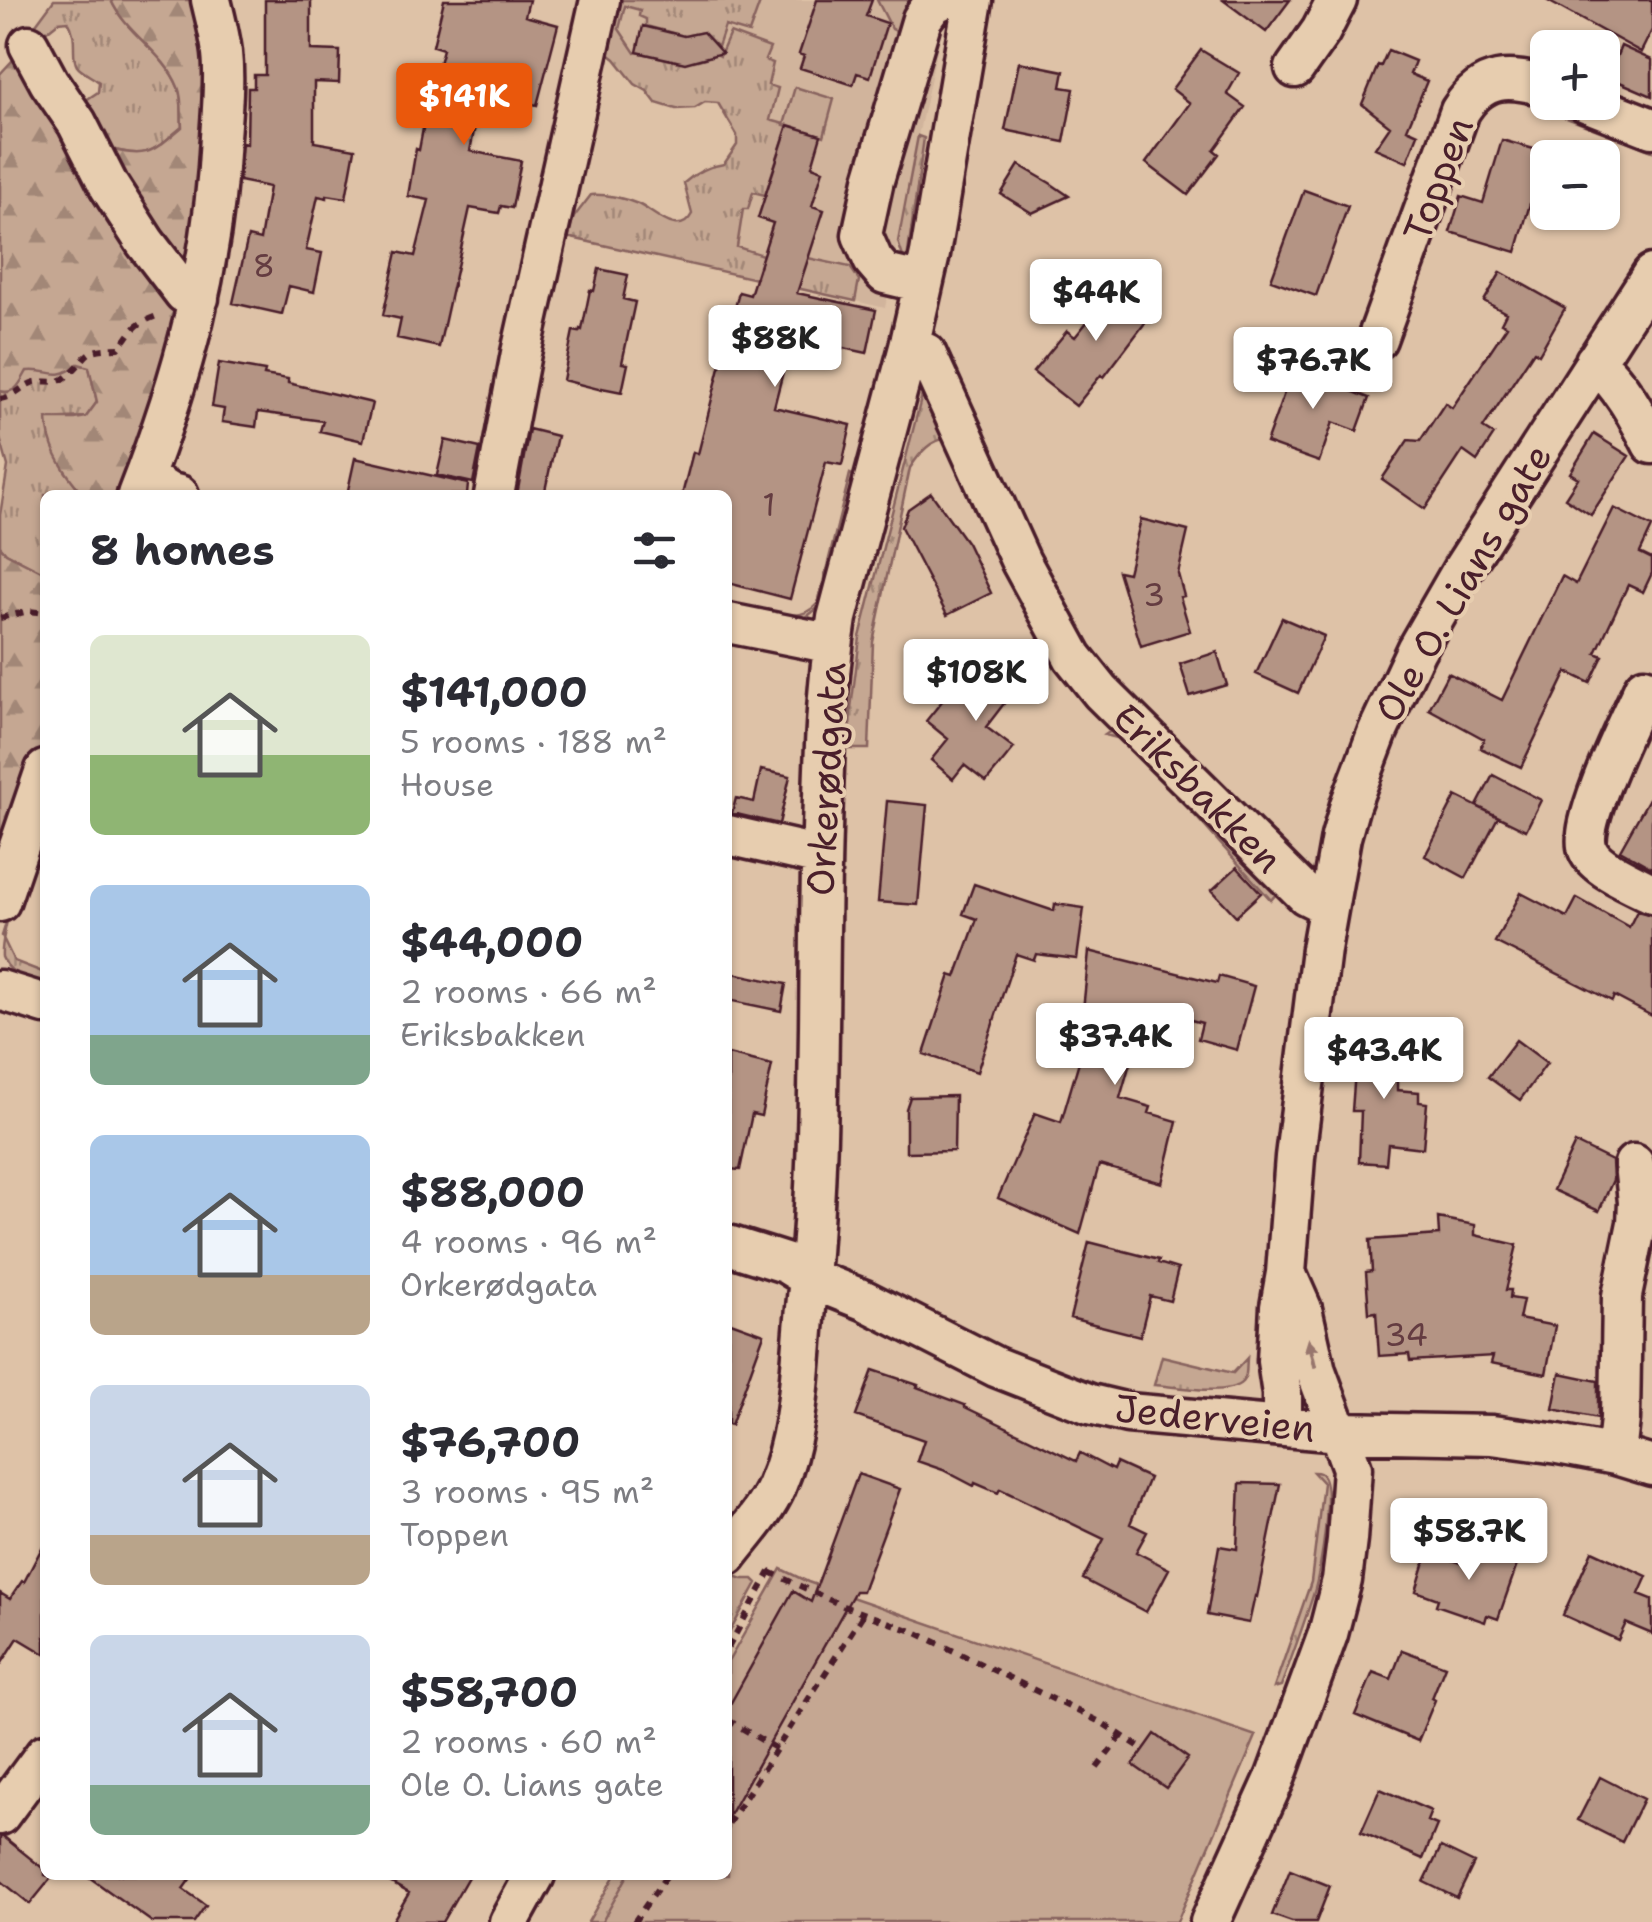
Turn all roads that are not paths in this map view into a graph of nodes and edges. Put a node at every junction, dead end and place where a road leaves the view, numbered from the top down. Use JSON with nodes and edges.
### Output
{"nodes":[{"id":1,"x":211,"y":0,"type":"edge"},
{"id":2,"x":600,"y":0,"type":"edge"},
{"id":3,"x":1337,"y":0,"type":"edge"},
{"id":4,"x":960,"y":1,"type":"edge"},
{"id":5,"x":28,"y":45,"type":"dead end"},
{"id":6,"x":1296,"y":68,"type":"dead end"},
{"id":7,"x":1530,"y":82,"type":"edge"},
{"id":8,"x":1620,"y":115,"type":"edge"},
{"id":9,"x":1652,"y":128,"type":"edge"},
{"id":10,"x":1652,"y":274,"type":"edge"},
{"id":11,"x":923,"y":283,"type":"junction"},
{"id":12,"x":199,"y":298,"type":"junction"},
{"id":13,"x":1378,"y":339,"type":"dead end"},
{"id":14,"x":909,"y":347,"type":"junction"},
{"id":15,"x":1595,"y":361,"type":"junction"},
{"id":16,"x":1652,"y":444,"type":"edge"},
{"id":17,"x":140,"y":486,"type":"edge"},
{"id":18,"x":495,"y":490,"type":"edge"},
{"id":19,"x":732,"y":624,"type":"edge"},
{"id":20,"x":833,"y":644,"type":"junction"},
{"id":21,"x":1644,"y":686,"type":"dead end"},
{"id":22,"x":40,"y":785,"type":"edge"},
{"id":23,"x":732,"y":836,"type":"edge"},
{"id":24,"x":821,"y":856,"type":"junction"},
{"id":25,"x":1652,"y":893,"type":"edge"},
{"id":26,"x":0,"y":902,"type":"edge"},
{"id":27,"x":1328,"y":906,"type":"junction"},
{"id":28,"x":0,"y":990,"type":"edge"},
{"id":29,"x":40,"y":1002,"type":"edge"},
{"id":30,"x":1634,"y":1164,"type":"dead end"},
{"id":31,"x":732,"y":1247,"type":"edge"},
{"id":32,"x":1286,"y":1273,"type":"junction"},
{"id":33,"x":809,"y":1278,"type":"junction"},
{"id":34,"x":1282,"y":1426,"type":"junction"},
{"id":35,"x":1340,"y":1432,"type":"junction"},
{"id":36,"x":1616,"y":1455,"type":"junction"},
{"id":37,"x":1652,"y":1466,"type":"edge"},
{"id":38,"x":732,"y":1549,"type":"edge"},
{"id":39,"x":40,"y":1761,"type":"edge"},
{"id":40,"x":0,"y":1815,"type":"edge"},
{"id":41,"x":532,"y":1880,"type":"edge"},
{"id":42,"x":509,"y":1922,"type":"edge"},
{"id":43,"x":1210,"y":1922,"type":"edge"}],
"edges":[{"from":1,"to":12,"type":"street"},
{"from":2,"to":18,"type":"street"},
{"from":3,"to":6,"type":"street"},
{"from":4,"to":11,"type":"street","name":"Orkerødgata"},
{"from":4,"to":11,"type":"street"},
{"from":5,"to":12,"type":"street"},
{"from":7,"to":13,"type":"street","name":"Toppen"},
{"from":8,"to":9,"type":"street"},
{"from":10,"to":15,"type":"street","name":"Ole O. Lians gate"},
{"from":11,"to":14,"type":"street","name":"Orkerødgata"},
{"from":12,"to":17,"type":"street"},
{"from":14,"to":20,"type":"street","name":"Orkerødgata"},
{"from":14,"to":27,"type":"street","name":"Eriksbakken"},
{"from":15,"to":16,"type":"street"},
{"from":15,"to":27,"type":"street","name":"Ole O. Lians gate"},
{"from":19,"to":20,"type":"street"},
{"from":20,"to":24,"type":"street","name":"Orkerødgata"},
{"from":21,"to":25,"type":"street"},
{"from":22,"to":26,"type":"street"},
{"from":23,"to":24,"type":"street"},
{"from":24,"to":33,"type":"street","name":"Orkerødgata"},
{"from":27,"to":32,"type":"street","name":"Ole O. Lians gate"},
{"from":28,"to":29,"type":"street"},
{"from":30,"to":36,"type":"street"},
{"from":31,"to":33,"type":"street","name":"Jederveien"},
{"from":32,"to":34,"type":"street","name":"Ole O. Lians gate"},
{"from":35,"to":32,"type":"street","name":"Ole O. Lians gate","one_way":true},
{"from":33,"to":34,"type":"street","name":"Jederveien"},
{"from":33,"to":38,"type":"street","name":"Orkerødgata"},
{"from":34,"to":35,"type":"street","name":"Jederveien"},
{"from":35,"to":36,"type":"street","name":"Jederveien"},
{"from":35,"to":43,"type":"street","name":"Ole O. Lians gate"},
{"from":36,"to":37,"type":"street","name":"Jederveien"},
{"from":39,"to":40,"type":"street"},
{"from":41,"to":42,"type":"street"}]}
